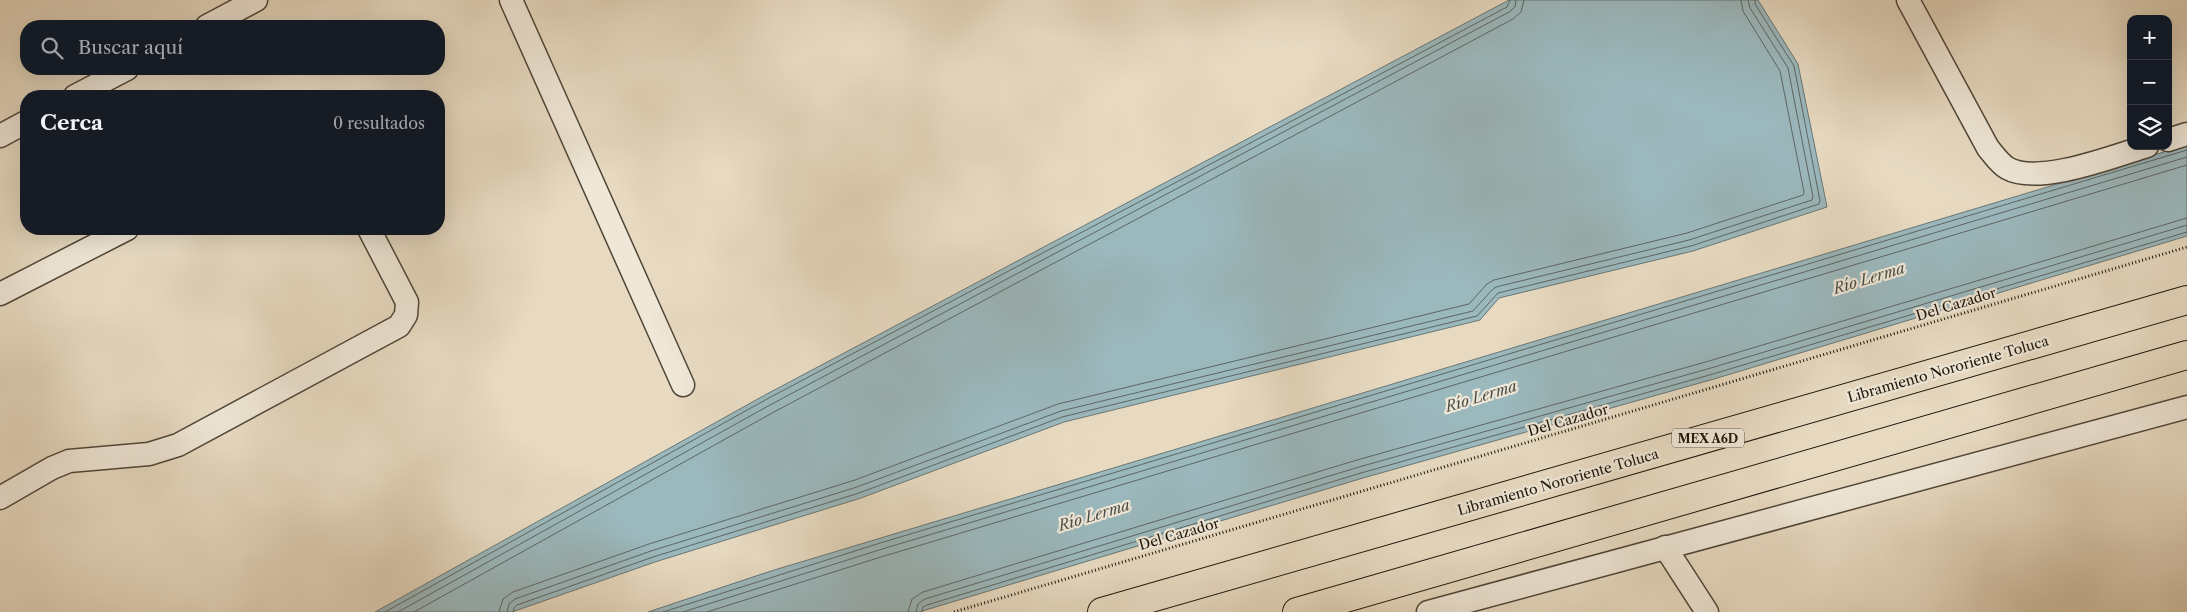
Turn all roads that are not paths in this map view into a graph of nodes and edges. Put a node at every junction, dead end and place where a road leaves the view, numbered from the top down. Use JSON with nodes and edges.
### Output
{"nodes":[{"id":1,"x":256,"y":0,"type":"edge"},
{"id":2,"x":511,"y":0,"type":"edge"},
{"id":3,"x":1908,"y":0,"type":"edge"},
{"id":4,"x":218,"y":20,"type":"edge"},
{"id":5,"x":115,"y":75,"type":"edge"},
{"id":6,"x":87,"y":90,"type":"edge"},
{"id":7,"x":20,"y":125,"type":"edge"},
{"id":8,"x":2187,"y":134,"type":"edge"},
{"id":9,"x":0,"y":136,"type":"edge"},
{"id":10,"x":2172,"y":139,"type":"edge"},
{"id":11,"x":2133,"y":150,"type":"edge"},
{"id":12,"x":115,"y":235,"type":"edge"},
{"id":13,"x":372,"y":235,"type":"edge"},
{"id":14,"x":0,"y":294,"type":"edge"},
{"id":15,"x":2187,"y":300,"type":"edge"},
{"id":16,"x":2187,"y":355,"type":"edge"},
{"id":17,"x":683,"y":385,"type":"dead end"},
{"id":18,"x":2187,"y":407,"type":"edge"},
{"id":19,"x":0,"y":498,"type":"edge"},
{"id":20,"x":1666,"y":547,"type":"junction"},
{"id":21,"x":1102,"y":612,"type":"edge"},
{"id":22,"x":1297,"y":612,"type":"edge"},
{"id":23,"x":1428,"y":612,"type":"edge"},
{"id":24,"x":1707,"y":612,"type":"edge"}],
"edges":[{"from":1,"to":4,"type":"street"},
{"from":2,"to":17,"type":"street"},
{"from":3,"to":11,"type":"street"},
{"from":5,"to":6,"type":"street"},
{"from":7,"to":9,"type":"street"},
{"from":8,"to":10,"type":"street"},
{"from":12,"to":14,"type":"street"},
{"from":13,"to":19,"type":"street"},
{"from":15,"to":21,"type":"highway","name":"Libramiento Nororiente Toluca","number":"MEX A6D"},
{"from":16,"to":22,"type":"highway"},
{"from":18,"to":20,"type":"street"},
{"from":20,"to":23,"type":"street"},
{"from":20,"to":24,"type":"street"}]}
